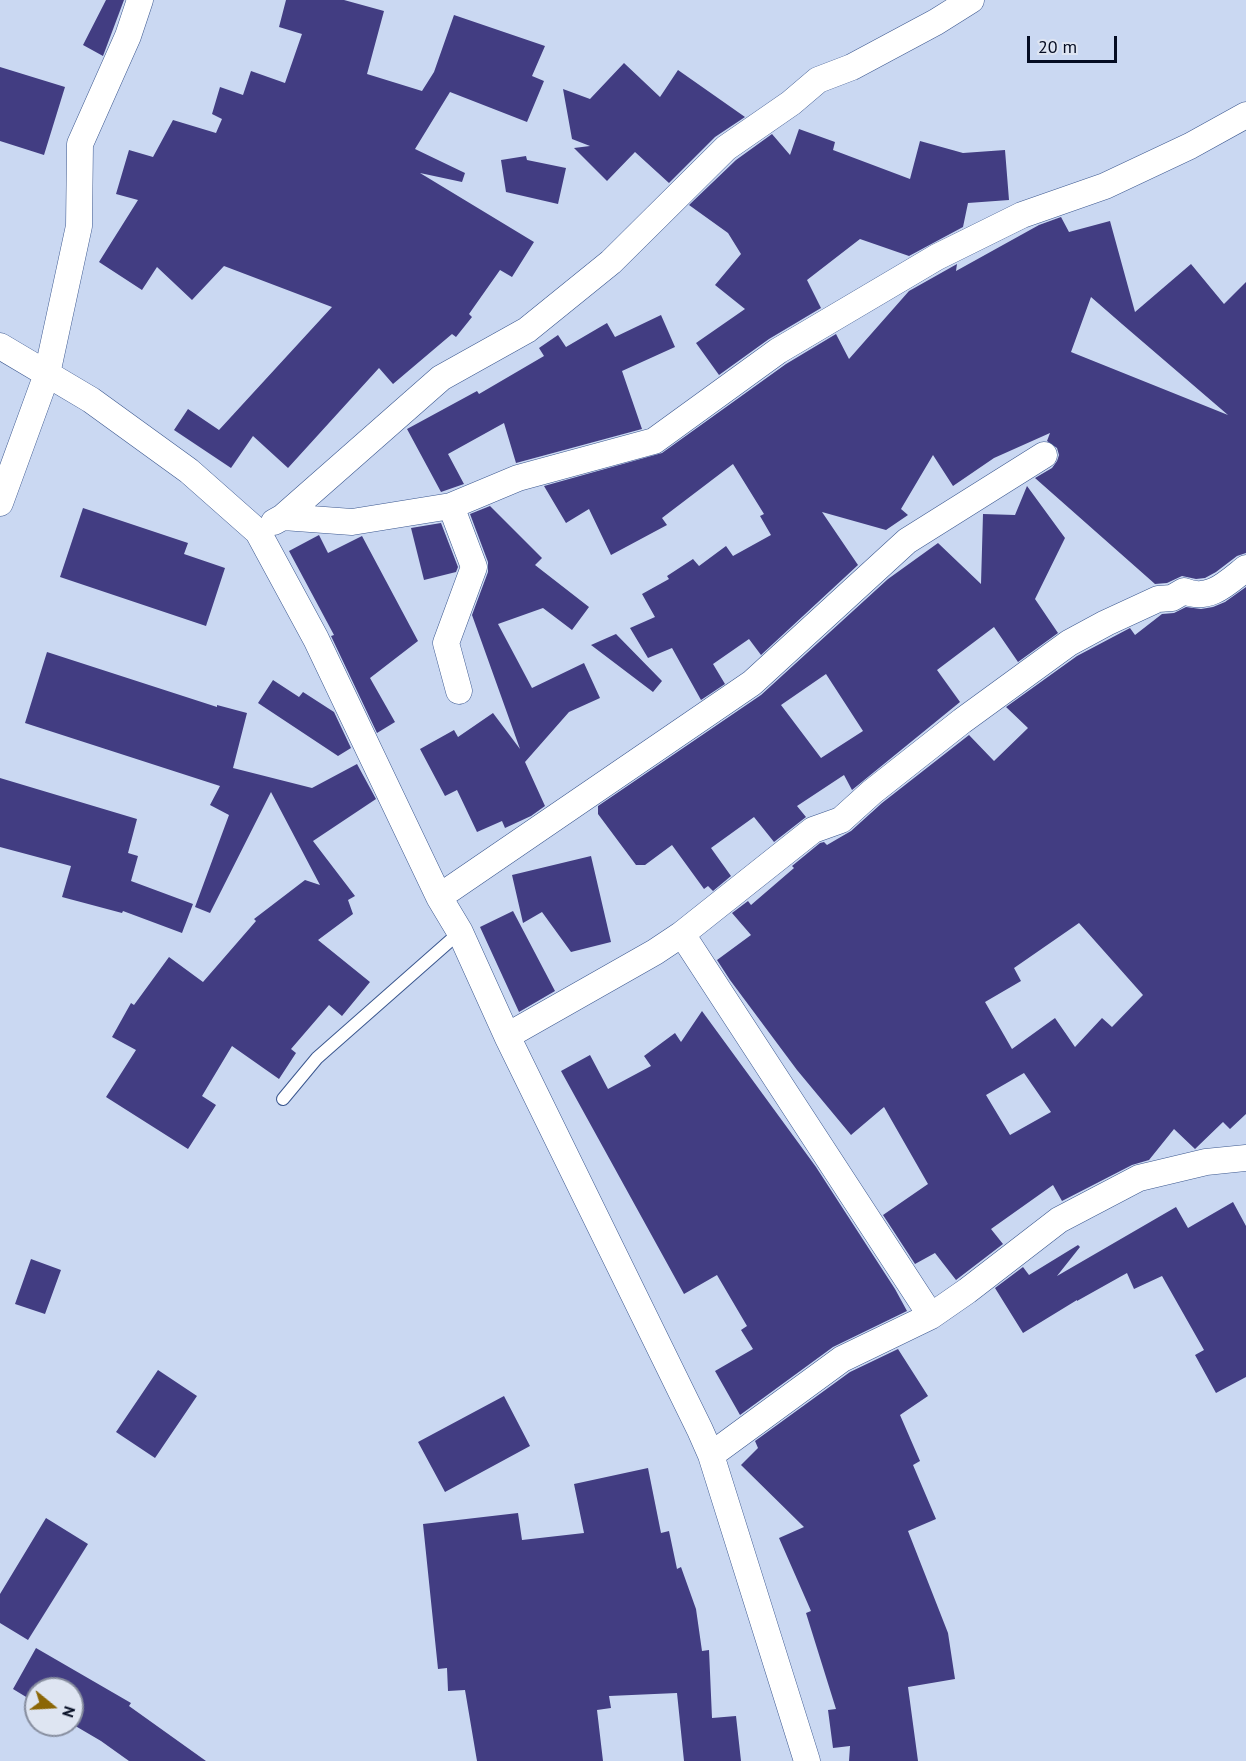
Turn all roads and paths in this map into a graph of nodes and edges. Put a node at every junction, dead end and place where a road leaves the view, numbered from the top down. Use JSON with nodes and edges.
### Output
{"nodes":[{"id":1,"x":140,"y":0,"type":"edge"},
{"id":2,"x":971,"y":0,"type":"edge"},
{"id":3,"x":1246,"y":114,"type":"edge"},
{"id":4,"x":0,"y":346,"type":"edge"},
{"id":5,"x":46,"y":374,"type":"junction"},
{"id":6,"x":1044,"y":455,"type":"dead end"},
{"id":7,"x":0,"y":502,"type":"edge"},
{"id":8,"x":451,"y":506,"type":"junction"},
{"id":9,"x":283,"y":517,"type":"junction"},
{"id":10,"x":258,"y":532,"type":"junction"},
{"id":11,"x":1246,"y":568,"type":"edge"},
{"id":12,"x":459,"y":691,"type":"dead end"},
{"id":13,"x":439,"y":897,"type":"junction"},
{"id":14,"x":460,"y":932,"type":"junction"},
{"id":15,"x":682,"y":934,"type":"junction"},
{"id":16,"x":507,"y":1036,"type":"junction"},
{"id":17,"x":283,"y":1099,"type":"dead end"},
{"id":18,"x":1246,"y":1158,"type":"edge"},
{"id":19,"x":931,"y":1316,"type":"junction"},
{"id":20,"x":711,"y":1455,"type":"junction"},
{"id":21,"x":807,"y":1761,"type":"edge"}],
"edges":[{"from":1,"to":5,"type":"street"},
{"from":2,"to":9,"type":"street"},
{"from":3,"to":8,"type":"street"},
{"from":4,"to":5,"type":"street"},
{"from":5,"to":7,"type":"street"},
{"from":5,"to":10,"type":"street"},
{"from":6,"to":13,"type":"street"},
{"from":8,"to":9,"type":"street"},
{"from":8,"to":12,"type":"street"},
{"from":9,"to":10,"type":"street"},
{"from":10,"to":13,"type":"street"},
{"from":11,"to":15,"type":"street"},
{"from":13,"to":14,"type":"street"},
{"from":14,"to":16,"type":"street"},
{"from":14,"to":17,"type":"lane"},
{"from":15,"to":16,"type":"street"},
{"from":15,"to":19,"type":"street"},
{"from":16,"to":20,"type":"street"},
{"from":18,"to":19,"type":"street"},
{"from":19,"to":20,"type":"street"},
{"from":20,"to":21,"type":"street"}]}
